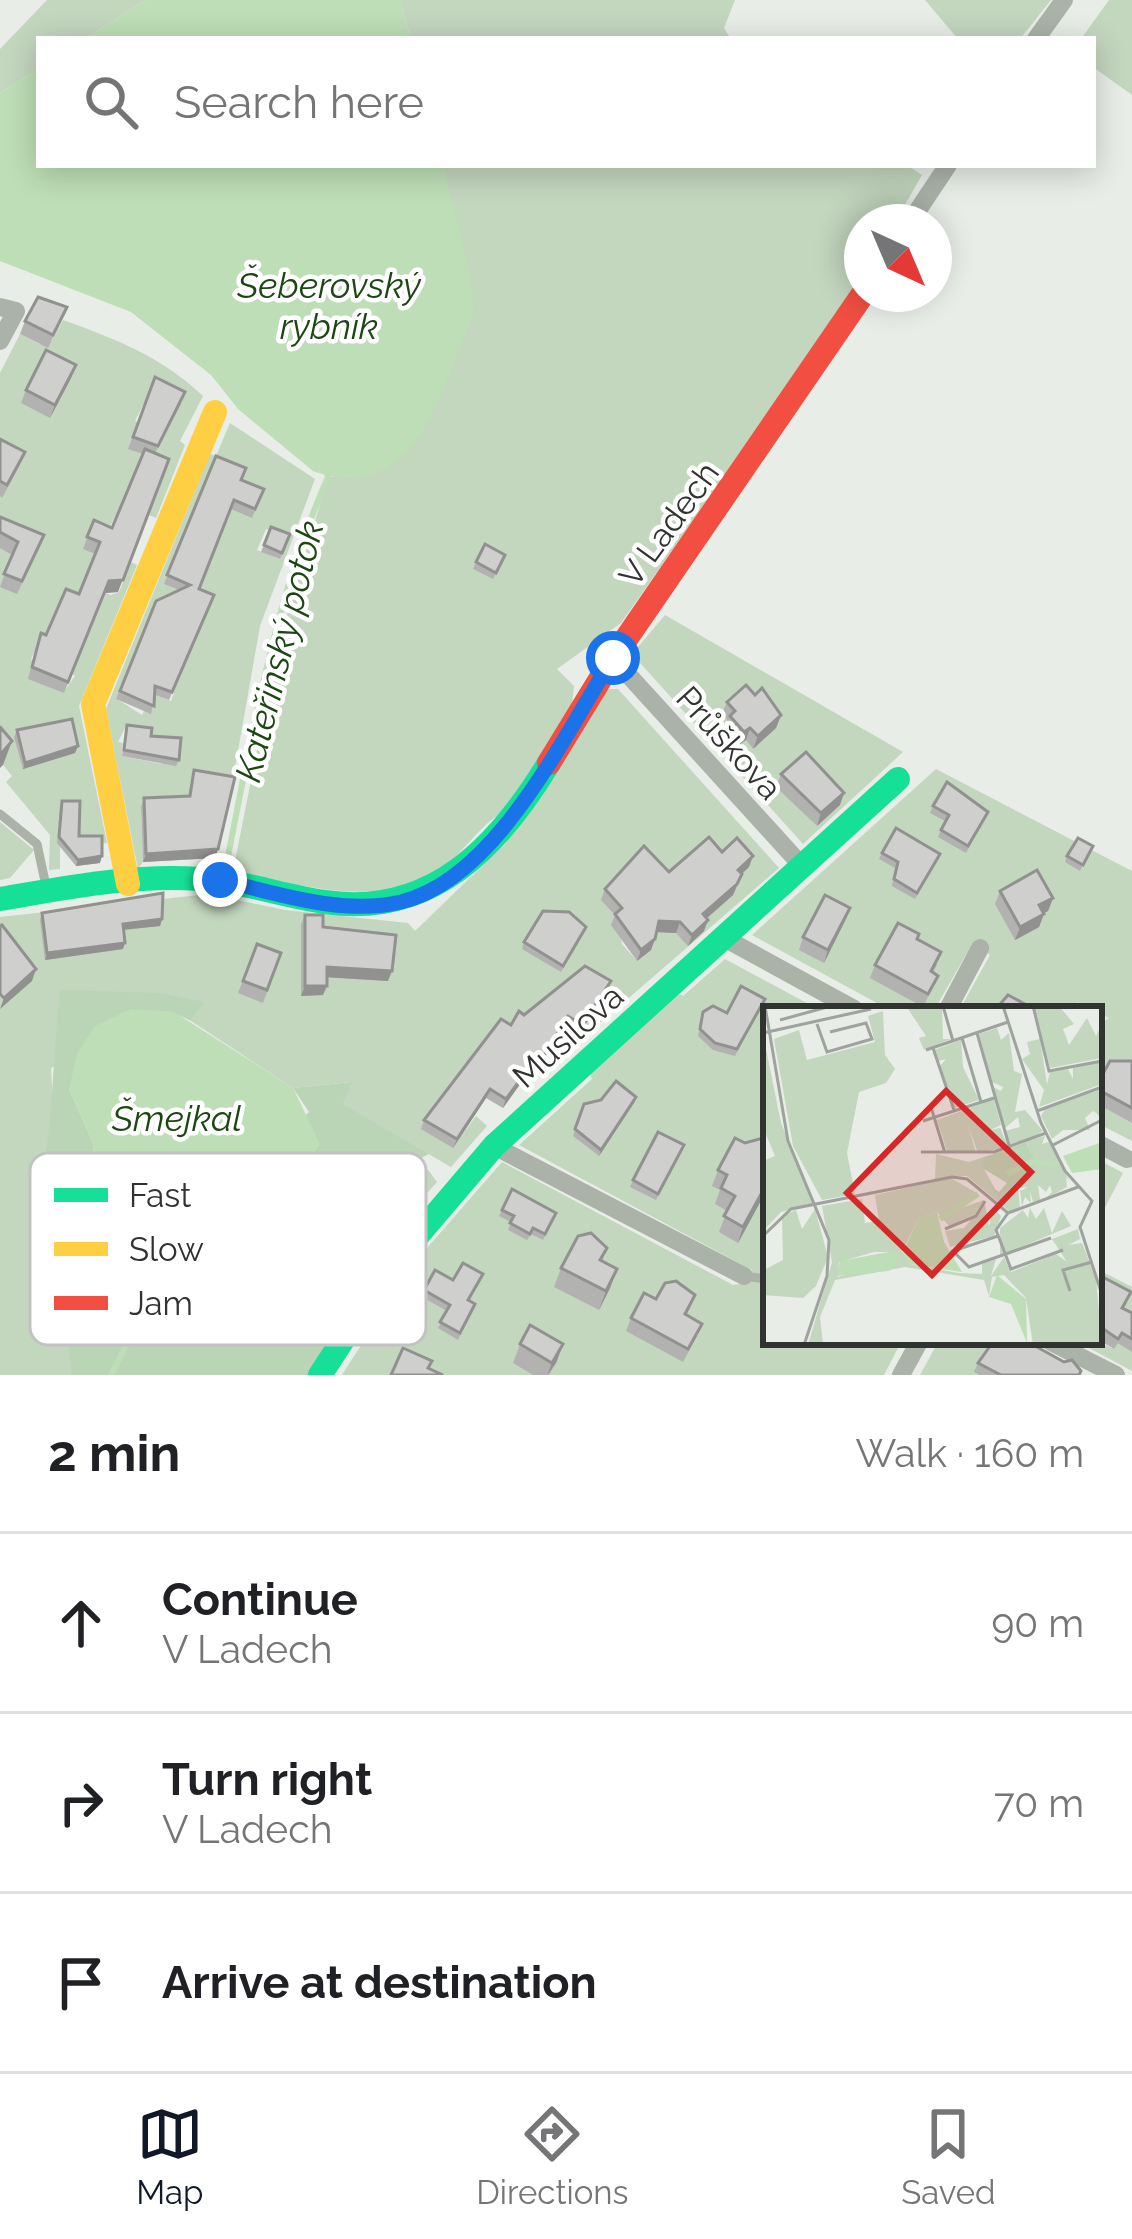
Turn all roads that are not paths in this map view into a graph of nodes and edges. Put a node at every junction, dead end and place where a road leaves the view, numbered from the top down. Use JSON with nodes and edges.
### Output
{"nodes":[{"id":1,"x":1064,"y":0,"type":"edge"},
{"id":2,"x":1038,"y":36,"type":"edge"},
{"id":3,"x":946,"y":168,"type":"edge"},
{"id":4,"x":922,"y":204,"type":"edge"},
{"id":5,"x":8,"y":309,"type":"edge"},
{"id":6,"x":851,"y":312,"type":"edge"},
{"id":7,"x":0,"y":341,"type":"edge"},
{"id":8,"x":215,"y":412,"type":"dead end"},
{"id":9,"x":613,"y":658,"type":"junction"},
{"id":10,"x":898,"y":779,"type":"dead end"},
{"id":11,"x":0,"y":814,"type":"edge"},
{"id":12,"x":803,"y":867,"type":"junction"},
{"id":13,"x":128,"y":884,"type":"junction"},
{"id":14,"x":48,"y":891,"type":"junction"},
{"id":15,"x":0,"y":899,"type":"edge"},
{"id":16,"x":725,"y":939,"type":"junction"},
{"id":17,"x":980,"y":948,"type":"dead end"},
{"id":18,"x":848,"y":1006,"type":"edge"},
{"id":19,"x":950,"y":1006,"type":"edge"},
{"id":20,"x":494,"y":1146,"type":"junction"},
{"id":21,"x":1102,"y":1146,"type":"edge"},
{"id":22,"x":1127,"y":1159,"type":"dead end"},
{"id":23,"x":426,"y":1226,"type":"edge"},
{"id":24,"x":742,"y":1278,"type":"joint"},
{"id":25,"x":763,"y":1279,"type":"edge"},
{"id":26,"x":340,"y":1345,"type":"edge"},
{"id":27,"x":917,"y":1345,"type":"edge"},
{"id":28,"x":1058,"y":1345,"type":"edge"},
{"id":29,"x":320,"y":1375,"type":"edge"},
{"id":30,"x":901,"y":1375,"type":"edge"},
{"id":31,"x":1116,"y":1375,"type":"edge"}],
"edges":[{"from":1,"to":2,"type":"street"},
{"from":3,"to":4,"type":"street"},
{"from":5,"to":7,"type":"street"},
{"from":6,"to":9,"type":"street","name":"V Ladech"},
{"from":8,"to":13,"type":"street"},
{"from":9,"to":12,"type":"street","name":"Průškova"},
{"from":9,"to":13,"type":"street","name":"V Ladech"},
{"from":10,"to":12,"type":"street","name":"Musilova"},
{"from":11,"to":14,"type":"lane"},
{"from":12,"to":16,"type":"street","name":"Musilova"},
{"from":13,"to":14,"type":"street","name":"V Ladech"},
{"from":14,"to":15,"type":"street","name":"V Ladech"},
{"from":16,"to":18,"type":"street"},
{"from":16,"to":20,"type":"street","name":"Musilova"},
{"from":17,"to":19,"type":"street"},
{"from":20,"to":23,"type":"street","name":"Musilova"},
{"from":20,"to":24,"type":"street"},
{"from":21,"to":22,"type":"street"},
{"from":24,"to":25,"type":"lane"},
{"from":26,"to":29,"type":"street","name":"Musilova"},
{"from":27,"to":30,"type":"street"},
{"from":28,"to":31,"type":"street"}]}
